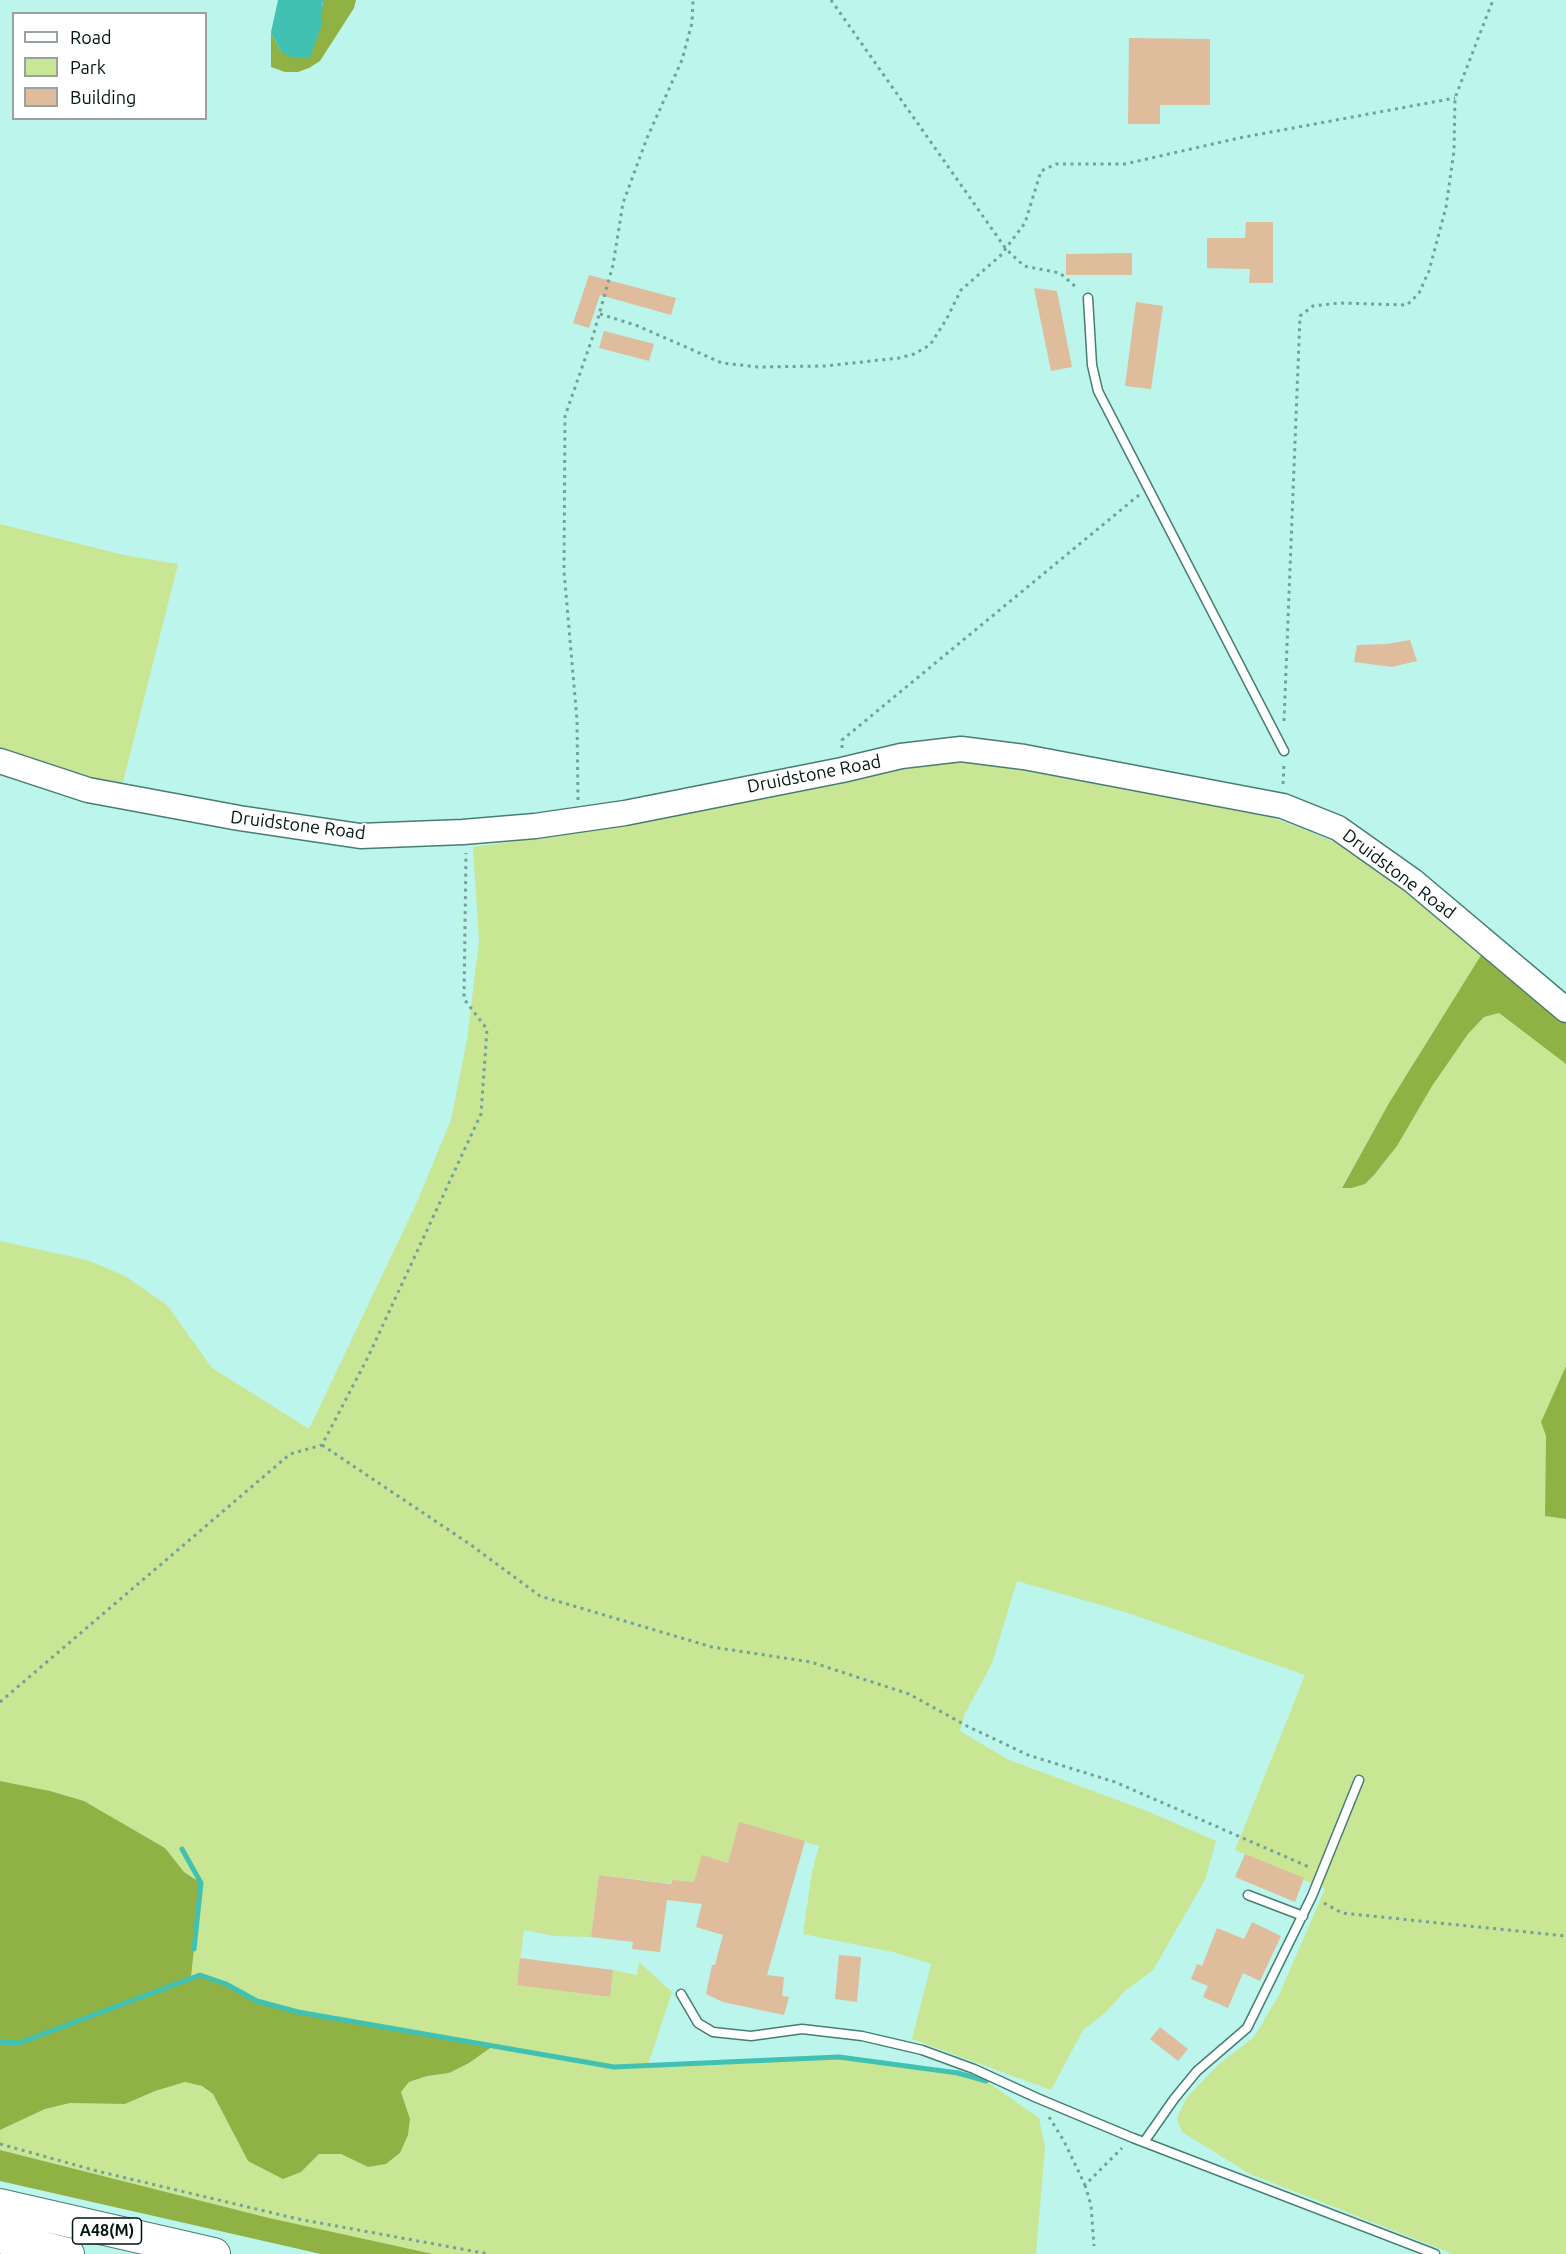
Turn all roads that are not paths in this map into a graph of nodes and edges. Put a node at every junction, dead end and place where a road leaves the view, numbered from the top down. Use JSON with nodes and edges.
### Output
{"nodes":[{"id":1,"x":1088,"y":298,"type":"road end"},
{"id":2,"x":1284,"y":751,"type":"road end"},
{"id":3,"x":0,"y":761,"type":"edge"},
{"id":4,"x":1566,"y":1010,"type":"edge"},
{"id":5,"x":1359,"y":1780,"type":"dead end"},
{"id":6,"x":1248,"y":1895,"type":"dead end"},
{"id":7,"x":1303,"y":1916,"type":"junction"},
{"id":8,"x":681,"y":1994,"type":"dead end"},
{"id":9,"x":1144,"y":2142,"type":"junction"},
{"id":10,"x":0,"y":2205,"type":"edge"},
{"id":11,"x":0,"y":2237,"type":"edge"},
{"id":12,"x":68,"y":2254,"type":"edge"},
{"id":13,"x":214,"y":2254,"type":"edge"},
{"id":14,"x":1435,"y":2254,"type":"edge"}],
"edges":[{"from":1,"to":2,"type":"lane"},
{"from":3,"to":4,"type":"street","name":"Druidstone Road"},
{"from":5,"to":7,"type":"lane"},
{"from":6,"to":7,"type":"lane"},
{"from":7,"to":9,"type":"lane"},
{"from":8,"to":9,"type":"lane"},
{"from":9,"to":14,"type":"lane"},
{"from":10,"to":13,"type":"highway","number":"A48(M)"},
{"from":11,"to":12,"type":"highway","number":"A48(M)"}]}
